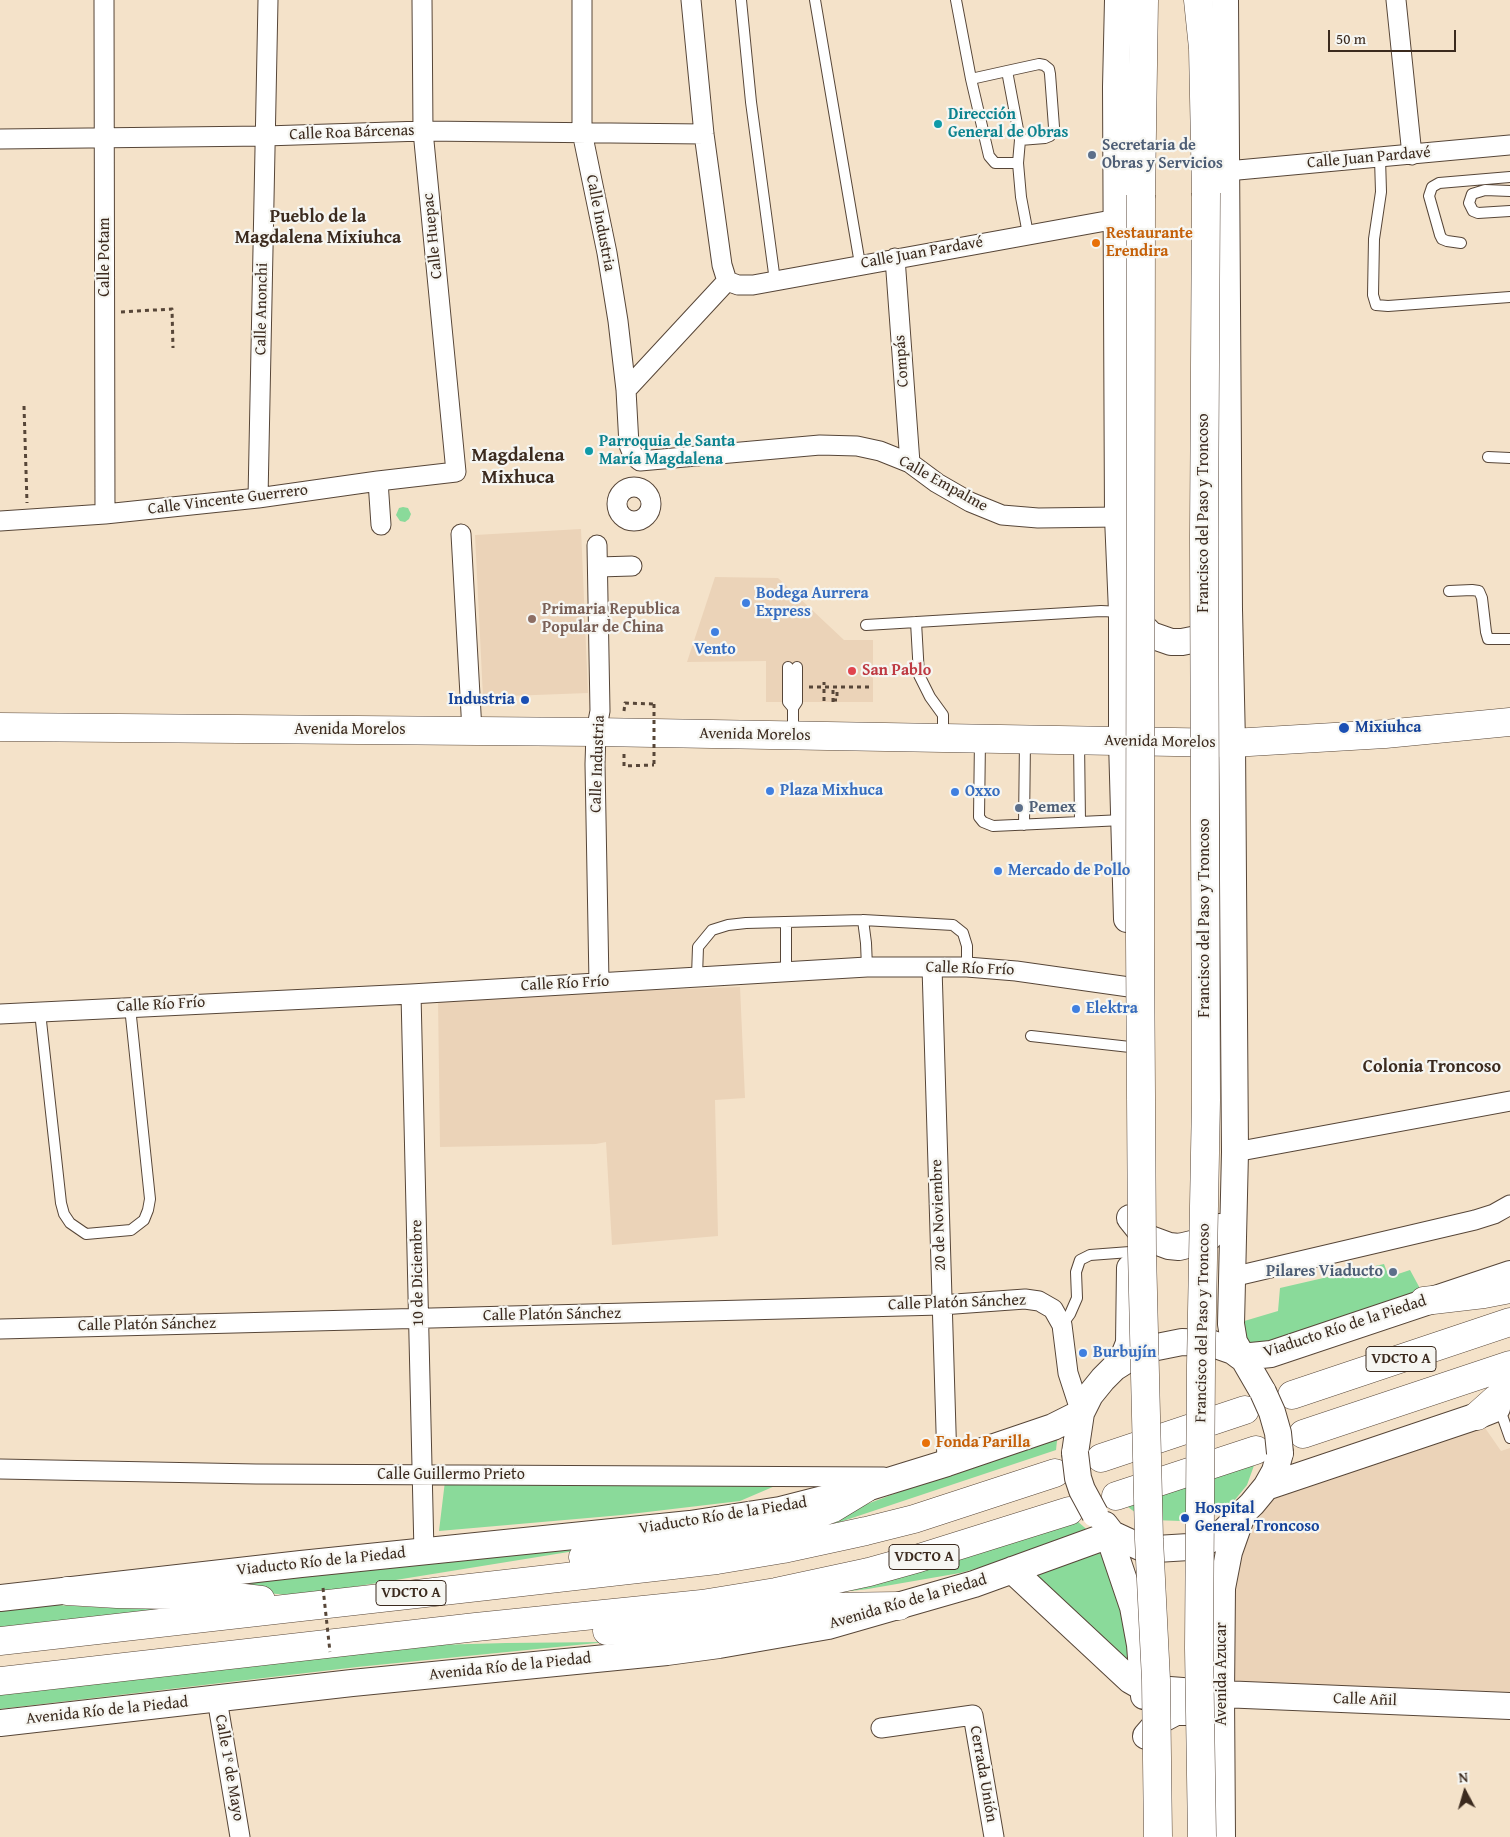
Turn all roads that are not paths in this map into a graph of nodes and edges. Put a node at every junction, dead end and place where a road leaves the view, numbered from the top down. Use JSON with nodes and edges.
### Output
{"nodes":[{"id":1,"x":104,"y":0,"type":"edge"},
{"id":2,"x":268,"y":0,"type":"edge"},
{"id":3,"x":422,"y":0,"type":"edge"},
{"id":4,"x":582,"y":0,"type":"edge"},
{"id":5,"x":691,"y":0,"type":"edge"},
{"id":6,"x":741,"y":0,"type":"edge"},
{"id":7,"x":815,"y":0,"type":"edge"},
{"id":8,"x":956,"y":0,"type":"edge"},
{"id":9,"x":1118,"y":0,"type":"edge"},
{"id":10,"x":1144,"y":0,"type":"edge"},
{"id":11,"x":1198,"y":0,"type":"edge"},
{"id":12,"x":1205,"y":0,"type":"edge"},
{"id":13,"x":1225,"y":0,"type":"edge"},
{"id":14,"x":1396,"y":0,"type":"edge"},
{"id":15,"x":1203,"y":48,"type":"junction"},
{"id":16,"x":1007,"y":71,"type":"junction"},
{"id":17,"x":972,"y":79,"type":"junction"},
{"id":18,"x":423,"y":131,"type":"junction"},
{"id":19,"x":582,"y":132,"type":"junction"},
{"id":20,"x":704,"y":134,"type":"junction"},
{"id":21,"x":265,"y":136,"type":"junction"},
{"id":22,"x":104,"y":137,"type":"junction"},
{"id":23,"x":0,"y":139,"type":"edge"},
{"id":24,"x":1020,"y":140,"type":"junction"},
{"id":25,"x":1510,"y":145,"type":"edge"},
{"id":26,"x":1412,"y":155,"type":"junction"},
{"id":27,"x":1380,"y":158,"type":"junction"},
{"id":28,"x":1018,"y":163,"type":"junction"},
{"id":29,"x":1227,"y":171,"type":"junction"},
{"id":30,"x":1510,"y":177,"type":"edge"},
{"id":31,"x":1510,"y":191,"type":"edge"},
{"id":32,"x":1510,"y":212,"type":"edge"},
{"id":33,"x":1117,"y":219,"type":"junction"},
{"id":34,"x":1028,"y":234,"type":"junction"},
{"id":35,"x":1461,"y":243,"type":"dead end"},
{"id":36,"x":895,"y":258,"type":"junction"},
{"id":37,"x":860,"y":264,"type":"junction"},
{"id":38,"x":727,"y":281,"type":"junction"},
{"id":39,"x":775,"y":281,"type":"junction"},
{"id":40,"x":1510,"y":297,"type":"edge"},
{"id":41,"x":626,"y":390,"type":"junction"},
{"id":42,"x":1488,"y":457,"type":"dead end"},
{"id":43,"x":1510,"y":458,"type":"edge"},
{"id":44,"x":640,"y":461,"type":"junction"},
{"id":45,"x":910,"y":463,"type":"junction"},
{"id":46,"x":456,"y":472,"type":"joint"},
{"id":47,"x":378,"y":481,"type":"junction"},
{"id":48,"x":641,"y":488,"type":"junction"},
{"id":49,"x":258,"y":498,"type":"junction"},
{"id":50,"x":105,"y":514,"type":"junction"},
{"id":51,"x":1118,"y":517,"type":"junction"},
{"id":52,"x":0,"y":521,"type":"edge"},
{"id":53,"x":381,"y":525,"type":"dead end"},
{"id":54,"x":461,"y":534,"type":"dead end"},
{"id":55,"x":597,"y":544,"type":"dead end"},
{"id":56,"x":632,"y":566,"type":"dead end"},
{"id":57,"x":598,"y":567,"type":"junction"},
{"id":58,"x":1449,"y":591,"type":"dead end"},
{"id":59,"x":1229,"y":609,"type":"junction"},
{"id":60,"x":1122,"y":612,"type":"junction"},
{"id":61,"x":916,"y":622,"type":"junction"},
{"id":62,"x":866,"y":626,"type":"dead end"},
{"id":63,"x":1510,"y":639,"type":"edge"},
{"id":64,"x":792,"y":667,"type":"dead end"},
{"id":65,"x":1510,"y":722,"type":"edge"},
{"id":66,"x":0,"y":727,"type":"edge"},
{"id":67,"x":472,"y":731,"type":"junction"},
{"id":68,"x":596,"y":732,"type":"junction"},
{"id":69,"x":793,"y":735,"type":"junction"},
{"id":70,"x":943,"y":738,"type":"junction"},
{"id":71,"x":980,"y":738,"type":"junction"},
{"id":72,"x":1025,"y":739,"type":"junction"},
{"id":73,"x":1079,"y":740,"type":"junction"},
{"id":74,"x":1122,"y":741,"type":"junction"},
{"id":75,"x":1232,"y":743,"type":"junction"},
{"id":76,"x":1124,"y":820,"type":"junction"},
{"id":77,"x":1080,"y":822,"type":"junction"},
{"id":78,"x":1024,"y":825,"type":"junction"},
{"id":79,"x":863,"y":920,"type":"junction"},
{"id":80,"x":786,"y":922,"type":"junction"},
{"id":81,"x":867,"y":967,"type":"junction"},
{"id":82,"x":932,"y":967,"type":"junction"},
{"id":83,"x":967,"y":968,"type":"junction"},
{"id":84,"x":786,"y":970,"type":"junction"},
{"id":85,"x":697,"y":976,"type":"junction"},
{"id":86,"x":599,"y":983,"type":"junction"},
{"id":87,"x":1130,"y":987,"type":"junction"},
{"id":88,"x":410,"y":994,"type":"junction"},
{"id":89,"x":130,"y":1006,"type":"junction"},
{"id":90,"x":40,"y":1012,"type":"junction"},
{"id":91,"x":0,"y":1014,"type":"edge"},
{"id":92,"x":1031,"y":1036,"type":"dead end"},
{"id":93,"x":1130,"y":1047,"type":"junction"},
{"id":94,"x":1510,"y":1101,"type":"edge"},
{"id":95,"x":1235,"y":1152,"type":"junction"},
{"id":96,"x":1510,"y":1205,"type":"edge"},
{"id":97,"x":1234,"y":1211,"type":"junction"},
{"id":98,"x":1130,"y":1217,"type":"junction"},
{"id":99,"x":1130,"y":1252,"type":"junction"},
{"id":100,"x":1510,"y":1274,"type":"edge"},
{"id":101,"x":1232,"y":1277,"type":"junction"},
{"id":102,"x":1510,"y":1288,"type":"edge"},
{"id":103,"x":1424,"y":1301,"type":"junction"},
{"id":104,"x":941,"y":1305,"type":"junction"},
{"id":105,"x":419,"y":1318,"type":"junction"},
{"id":106,"x":1510,"y":1322,"type":"edge"},
{"id":107,"x":1062,"y":1325,"type":"junction"},
{"id":108,"x":0,"y":1329,"type":"edge"},
{"id":109,"x":1242,"y":1357,"type":"junction"},
{"id":110,"x":1121,"y":1363,"type":"junction"},
{"id":111,"x":1510,"y":1365,"type":"edge"},
{"id":112,"x":1292,"y":1395,"type":"dead end"},
{"id":113,"x":1254,"y":1401,"type":"junction"},
{"id":114,"x":1499,"y":1404,"type":"edge"},
{"id":115,"x":1081,"y":1413,"type":"junction"},
{"id":116,"x":1303,"y":1434,"type":"dead end"},
{"id":117,"x":1510,"y":1438,"type":"edge"},
{"id":118,"x":1268,"y":1451,"type":"junction"},
{"id":119,"x":1088,"y":1455,"type":"junction"},
{"id":120,"x":947,"y":1463,"type":"junction"},
{"id":121,"x":0,"y":1469,"type":"edge"},
{"id":122,"x":1055,"y":1473,"type":"dead end"},
{"id":123,"x":422,"y":1475,"type":"junction"},
{"id":124,"x":903,"y":1477,"type":"junction"},
{"id":125,"x":866,"y":1488,"type":"junction"},
{"id":126,"x":1116,"y":1496,"type":"dead end"},
{"id":127,"x":1253,"y":1502,"type":"junction"},
{"id":128,"x":1082,"y":1513,"type":"junction"},
{"id":129,"x":1112,"y":1534,"type":"junction"},
{"id":130,"x":424,"y":1552,"type":"junction"},
{"id":131,"x":1012,"y":1570,"type":"junction"},
{"id":132,"x":67,"y":1591,"type":"junction"},
{"id":133,"x":418,"y":1593,"type":"junction"},
{"id":134,"x":317,"y":1597,"type":"junction"},
{"id":135,"x":0,"y":1598,"type":"edge"},
{"id":136,"x":899,"y":1606,"type":"junction"},
{"id":137,"x":476,"y":1627,"type":"junction"},
{"id":138,"x":0,"y":1641,"type":"edge"},
{"id":139,"x":0,"y":1681,"type":"edge"},
{"id":140,"x":1144,"y":1688,"type":"junction"},
{"id":141,"x":1221,"y":1694,"type":"junction"},
{"id":142,"x":217,"y":1699,"type":"junction"},
{"id":143,"x":1510,"y":1706,"type":"edge"},
{"id":144,"x":0,"y":1724,"type":"edge"},
{"id":145,"x":881,"y":1728,"type":"dead end"},
{"id":146,"x":1146,"y":1736,"type":"junction"},
{"id":147,"x":1221,"y":1738,"type":"junction"},
{"id":148,"x":240,"y":1837,"type":"edge"},
{"id":149,"x":994,"y":1837,"type":"edge"},
{"id":150,"x":1146,"y":1837,"type":"edge"},
{"id":151,"x":1158,"y":1837,"type":"edge"},
{"id":152,"x":1202,"y":1837,"type":"edge"},
{"id":153,"x":1222,"y":1837,"type":"edge"}],
"edges":[{"from":1,"to":22,"type":"street","name":"Calle Potam"},
{"from":2,"to":21,"type":"street","name":"Calle Anonchi"},
{"from":3,"to":18,"type":"street","name":"Calle Huepac"},
{"from":4,"to":19,"type":"street","name":"Calle Industria"},
{"from":5,"to":20,"type":"street"},
{"from":6,"to":39,"type":"lane"},
{"from":7,"to":37,"type":"lane"},
{"from":8,"to":17,"type":"lane"},
{"from":9,"to":33,"type":"main road"},
{"from":10,"to":151,"type":"main road","bridge":true},
{"from":11,"to":15,"type":"main road","name":"Francisco del Paso y Troncoso"},
{"from":12,"to":15,"type":"main road"},
{"from":13,"to":29,"type":"main road","name":"Francisco del Paso y Troncoso"},
{"from":14,"to":26,"type":"street"},
{"from":15,"to":152,"type":"main road","name":"Francisco del Paso y Troncoso","bridge":true},
{"from":16,"to":17,"type":"lane"},
{"from":16,"to":24,"type":"lane"},
{"from":16,"to":24,"type":"lane"},
{"from":17,"to":28,"type":"lane"},
{"from":18,"to":19,"type":"street","name":"Calle Roa Bárcenas"},
{"from":18,"to":21,"type":"street","name":"Calle Roa Bárcenas"},
{"from":18,"to":46,"type":"street","name":"Calle Huepac"},
{"from":19,"to":20,"type":"street","name":"Calle Roa Bárcenas"},
{"from":19,"to":41,"type":"street","name":"Calle Industria"},
{"from":20,"to":38,"type":"street"},
{"from":21,"to":22,"type":"street","name":"Calle Roa Bárcenas"},
{"from":21,"to":49,"type":"street","name":"Calle Anonchi"},
{"from":22,"to":23,"type":"street","name":"Calle Roa Bárcenas"},
{"from":22,"to":50,"type":"street","name":"Calle Potam"},
{"from":24,"to":28,"type":"lane"},
{"from":25,"to":26,"type":"street","name":"Calle Juan Pardavé"},
{"from":26,"to":27,"type":"street","name":"Calle Juan Pardavé"},
{"from":27,"to":29,"type":"street","name":"Calle Juan Pardavé"},
{"from":27,"to":40,"type":"lane"},
{"from":28,"to":34,"type":"lane"},
{"from":29,"to":59,"type":"main road","name":"Francisco del Paso y Troncoso"},
{"from":30,"to":35,"type":"lane"},
{"from":31,"to":32,"type":"lane"},
{"from":33,"to":34,"type":"street","name":"Calle Juan Pardavé"},
{"from":33,"to":51,"type":"main road"},
{"from":34,"to":36,"type":"street","name":"Calle Juan Pardavé"},
{"from":36,"to":37,"type":"street","name":"Calle Juan Pardavé"},
{"from":36,"to":45,"type":"street","name":"Compás"},
{"from":37,"to":39,"type":"street","name":"Calle Juan Pardavé"},
{"from":38,"to":39,"type":"street","name":"Calle Juan Pardavé"},
{"from":38,"to":41,"type":"street"},
{"from":41,"to":44,"type":"street","name":"Calle Industria"},
{"from":42,"to":43,"type":"lane"},
{"from":44,"to":45,"type":"street","name":"Calle Empalme"},
{"from":44,"to":48,"type":"street"},
{"from":45,"to":51,"type":"street","name":"Calle Empalme"},
{"from":46,"to":47,"type":"street","name":"Calle Vincente Guerrero"},
{"from":47,"to":49,"type":"street","name":"Calle Vincente Guerrero"},
{"from":47,"to":53,"type":"street"},
{"from":48,"to":48,"type":"street"},
{"from":49,"to":50,"type":"street","name":"Calle Vincente Guerrero"},
{"from":50,"to":52,"type":"street","name":"Calle Vincente Guerrero"},
{"from":51,"to":60,"type":"main road"},
{"from":54,"to":67,"type":"street"},
{"from":55,"to":57,"type":"street","name":"Calle Industria"},
{"from":56,"to":57,"type":"street"},
{"from":57,"to":68,"type":"street","name":"Calle Industria"},
{"from":58,"to":63,"type":"lane"},
{"from":59,"to":60,"type":"main road"},
{"from":59,"to":75,"type":"main road","name":"Francisco del Paso y Troncoso"},
{"from":60,"to":61,"type":"lane"},
{"from":60,"to":74,"type":"main road"},
{"from":61,"to":62,"type":"lane"},
{"from":61,"to":70,"type":"lane"},
{"from":64,"to":69,"type":"lane"},
{"from":65,"to":75,"type":"main road","name":"Avenida Morelos"},
{"from":66,"to":67,"type":"main road","name":"Avenida Morelos"},
{"from":67,"to":68,"type":"main road","name":"Avenida Morelos"},
{"from":68,"to":69,"type":"main road","name":"Avenida Morelos"},
{"from":68,"to":86,"type":"street","name":"Calle Industria"},
{"from":69,"to":70,"type":"main road","name":"Avenida Morelos"},
{"from":70,"to":71,"type":"main road","name":"Avenida Morelos"},
{"from":71,"to":72,"type":"main road","name":"Avenida Morelos"},
{"from":71,"to":78,"type":"lane"},
{"from":72,"to":73,"type":"main road","name":"Avenida Morelos"},
{"from":72,"to":78,"type":"lane"},
{"from":73,"to":74,"type":"main road","name":"Avenida Morelos"},
{"from":73,"to":77,"type":"lane"},
{"from":74,"to":75,"type":"main road","name":"Avenida Morelos"},
{"from":74,"to":76,"type":"main road"},
{"from":75,"to":95,"type":"main road","name":"Francisco del Paso y Troncoso"},
{"from":76,"to":77,"type":"lane"},
{"from":76,"to":87,"type":"main road"},
{"from":77,"to":78,"type":"lane"},
{"from":79,"to":80,"type":"lane"},
{"from":79,"to":81,"type":"lane"},
{"from":79,"to":83,"type":"lane"},
{"from":80,"to":84,"type":"lane"},
{"from":80,"to":85,"type":"lane"},
{"from":81,"to":82,"type":"street","name":"Calle Río Frío"},
{"from":81,"to":84,"type":"street","name":"Calle Río Frío"},
{"from":82,"to":83,"type":"street","name":"Calle Río Frío"},
{"from":82,"to":104,"type":"street","name":"20 de Noviembre"},
{"from":83,"to":87,"type":"street","name":"Calle Río Frío"},
{"from":84,"to":85,"type":"street","name":"Calle Río Frío"},
{"from":85,"to":86,"type":"street","name":"Calle Río Frío"},
{"from":86,"to":88,"type":"street","name":"Calle Río Frío"},
{"from":87,"to":93,"type":"main road"},
{"from":88,"to":89,"type":"street","name":"Calle Río Frío"},
{"from":88,"to":105,"type":"street","name":"10 de Diciembre"},
{"from":89,"to":90,"type":"street","name":"Calle Río Frío"},
{"from":89,"to":90,"type":"lane"},
{"from":90,"to":91,"type":"street","name":"Calle Río Frío"},
{"from":92,"to":93,"type":"lane"},
{"from":93,"to":98,"type":"main road"},
{"from":94,"to":95,"type":"street"},
{"from":95,"to":97,"type":"main road","name":"Francisco del Paso y Troncoso"},
{"from":96,"to":101,"type":"street"},
{"from":97,"to":98,"type":"main road"},
{"from":97,"to":101,"type":"main road","name":"Francisco del Paso y Troncoso"},
{"from":98,"to":99,"type":"main road"},
{"from":99,"to":107,"type":"lane"},
{"from":99,"to":110,"type":"main road"},
{"from":100,"to":103,"type":"main road","name":"Viaducto Río de la Piedad"},
{"from":101,"to":109,"type":"main road","name":"Francisco del Paso y Troncoso"},
{"from":102,"to":103,"type":"main road"},
{"from":103,"to":109,"type":"main road","name":"Viaducto Río de la Piedad"},
{"from":104,"to":105,"type":"street","name":"Calle Platón Sánchez"},
{"from":104,"to":107,"type":"street","name":"Calle Platón Sánchez"},
{"from":104,"to":120,"type":"street","name":"20 de Noviembre"},
{"from":105,"to":108,"type":"street","name":"Calle Platón Sánchez"},
{"from":105,"to":123,"type":"street","name":"10 de Diciembre"},
{"from":106,"to":112,"type":"main road","number":"VDCTO A"},
{"from":107,"to":115,"type":"street"},
{"from":109,"to":110,"type":"main road","name":"Viaducto Río de la Piedad"},
{"from":109,"to":113,"type":"main road","name":"Francisco del Paso y Troncoso"},
{"from":110,"to":115,"type":"main road","name":"Viaducto Río de la Piedad"},
{"from":111,"to":116,"type":"main road","number":"VDCTO A"},
{"from":113,"to":118,"type":"main road","name":"Francisco del Paso y Troncoso","bridge":true},
{"from":113,"to":119,"type":"main road"},
{"from":114,"to":117,"type":"lane"},
{"from":114,"to":127,"type":"main road"},
{"from":115,"to":119,"type":"main road"},
{"from":115,"to":120,"type":"main road","name":"Viaducto Río de la Piedad"},
{"from":118,"to":126,"type":"main road"},
{"from":118,"to":127,"type":"main road","name":"Francisco del Paso y Troncoso"},
{"from":119,"to":128,"type":"main road","bridge":true},
{"from":120,"to":124,"type":"main road","name":"Viaducto Río de la Piedad"},
{"from":121,"to":123,"type":"street","name":"Calle Guillermo Prieto"},
{"from":122,"to":133,"type":"main road","number":"VDCTO A"},
{"from":123,"to":124,"type":"street","name":"Calle Guillermo Prieto"},
{"from":123,"to":130,"type":"street","name":"10 de Diciembre"},
{"from":124,"to":125,"type":"main road","name":"Viaducto Río de la Piedad"},
{"from":125,"to":130,"type":"main road","name":"Viaducto Río de la Piedad"},
{"from":125,"to":133,"type":"main road"},
{"from":127,"to":129,"type":"main road"},
{"from":127,"to":141,"type":"main road","name":"Avenida Azucar"},
{"from":128,"to":129,"type":"main road"},
{"from":128,"to":137,"type":"main road","number":"VDCTO A"},
{"from":129,"to":131,"type":"main road"},
{"from":129,"to":140,"type":"main road"},
{"from":130,"to":132,"type":"main road","name":"Viaducto Río de la Piedad"},
{"from":131,"to":136,"type":"main road","name":"Avenida Río de la Piedad"},
{"from":131,"to":140,"type":"main road"},
{"from":132,"to":134,"type":"main road"},
{"from":132,"to":135,"type":"main road","name":"Viaducto Río de la Piedad"},
{"from":133,"to":134,"type":"main road","number":"VDCTO A"},
{"from":134,"to":138,"type":"main road","number":"VDCTO A"},
{"from":136,"to":137,"type":"main road"},
{"from":136,"to":142,"type":"main road","name":"Avenida Río de la Piedad"},
{"from":137,"to":139,"type":"main road","number":"VDCTO A"},
{"from":140,"to":141,"type":"main road","name":"Calle Añil"},
{"from":140,"to":146,"type":"main road"},
{"from":141,"to":143,"type":"main road","name":"Calle Añil"},
{"from":141,"to":147,"type":"main road","name":"Avenida Azucar"},
{"from":142,"to":144,"type":"main road","name":"Avenida Río de la Piedad"},
{"from":142,"to":148,"type":"street","name":"Calle 1º de Mayo"},
{"from":145,"to":149,"type":"street","name":"Cerrada Unión"},
{"from":146,"to":147,"type":"main road"},
{"from":146,"to":150,"type":"main road"},
{"from":147,"to":153,"type":"main road","name":"Avenida Azucar"}]}
